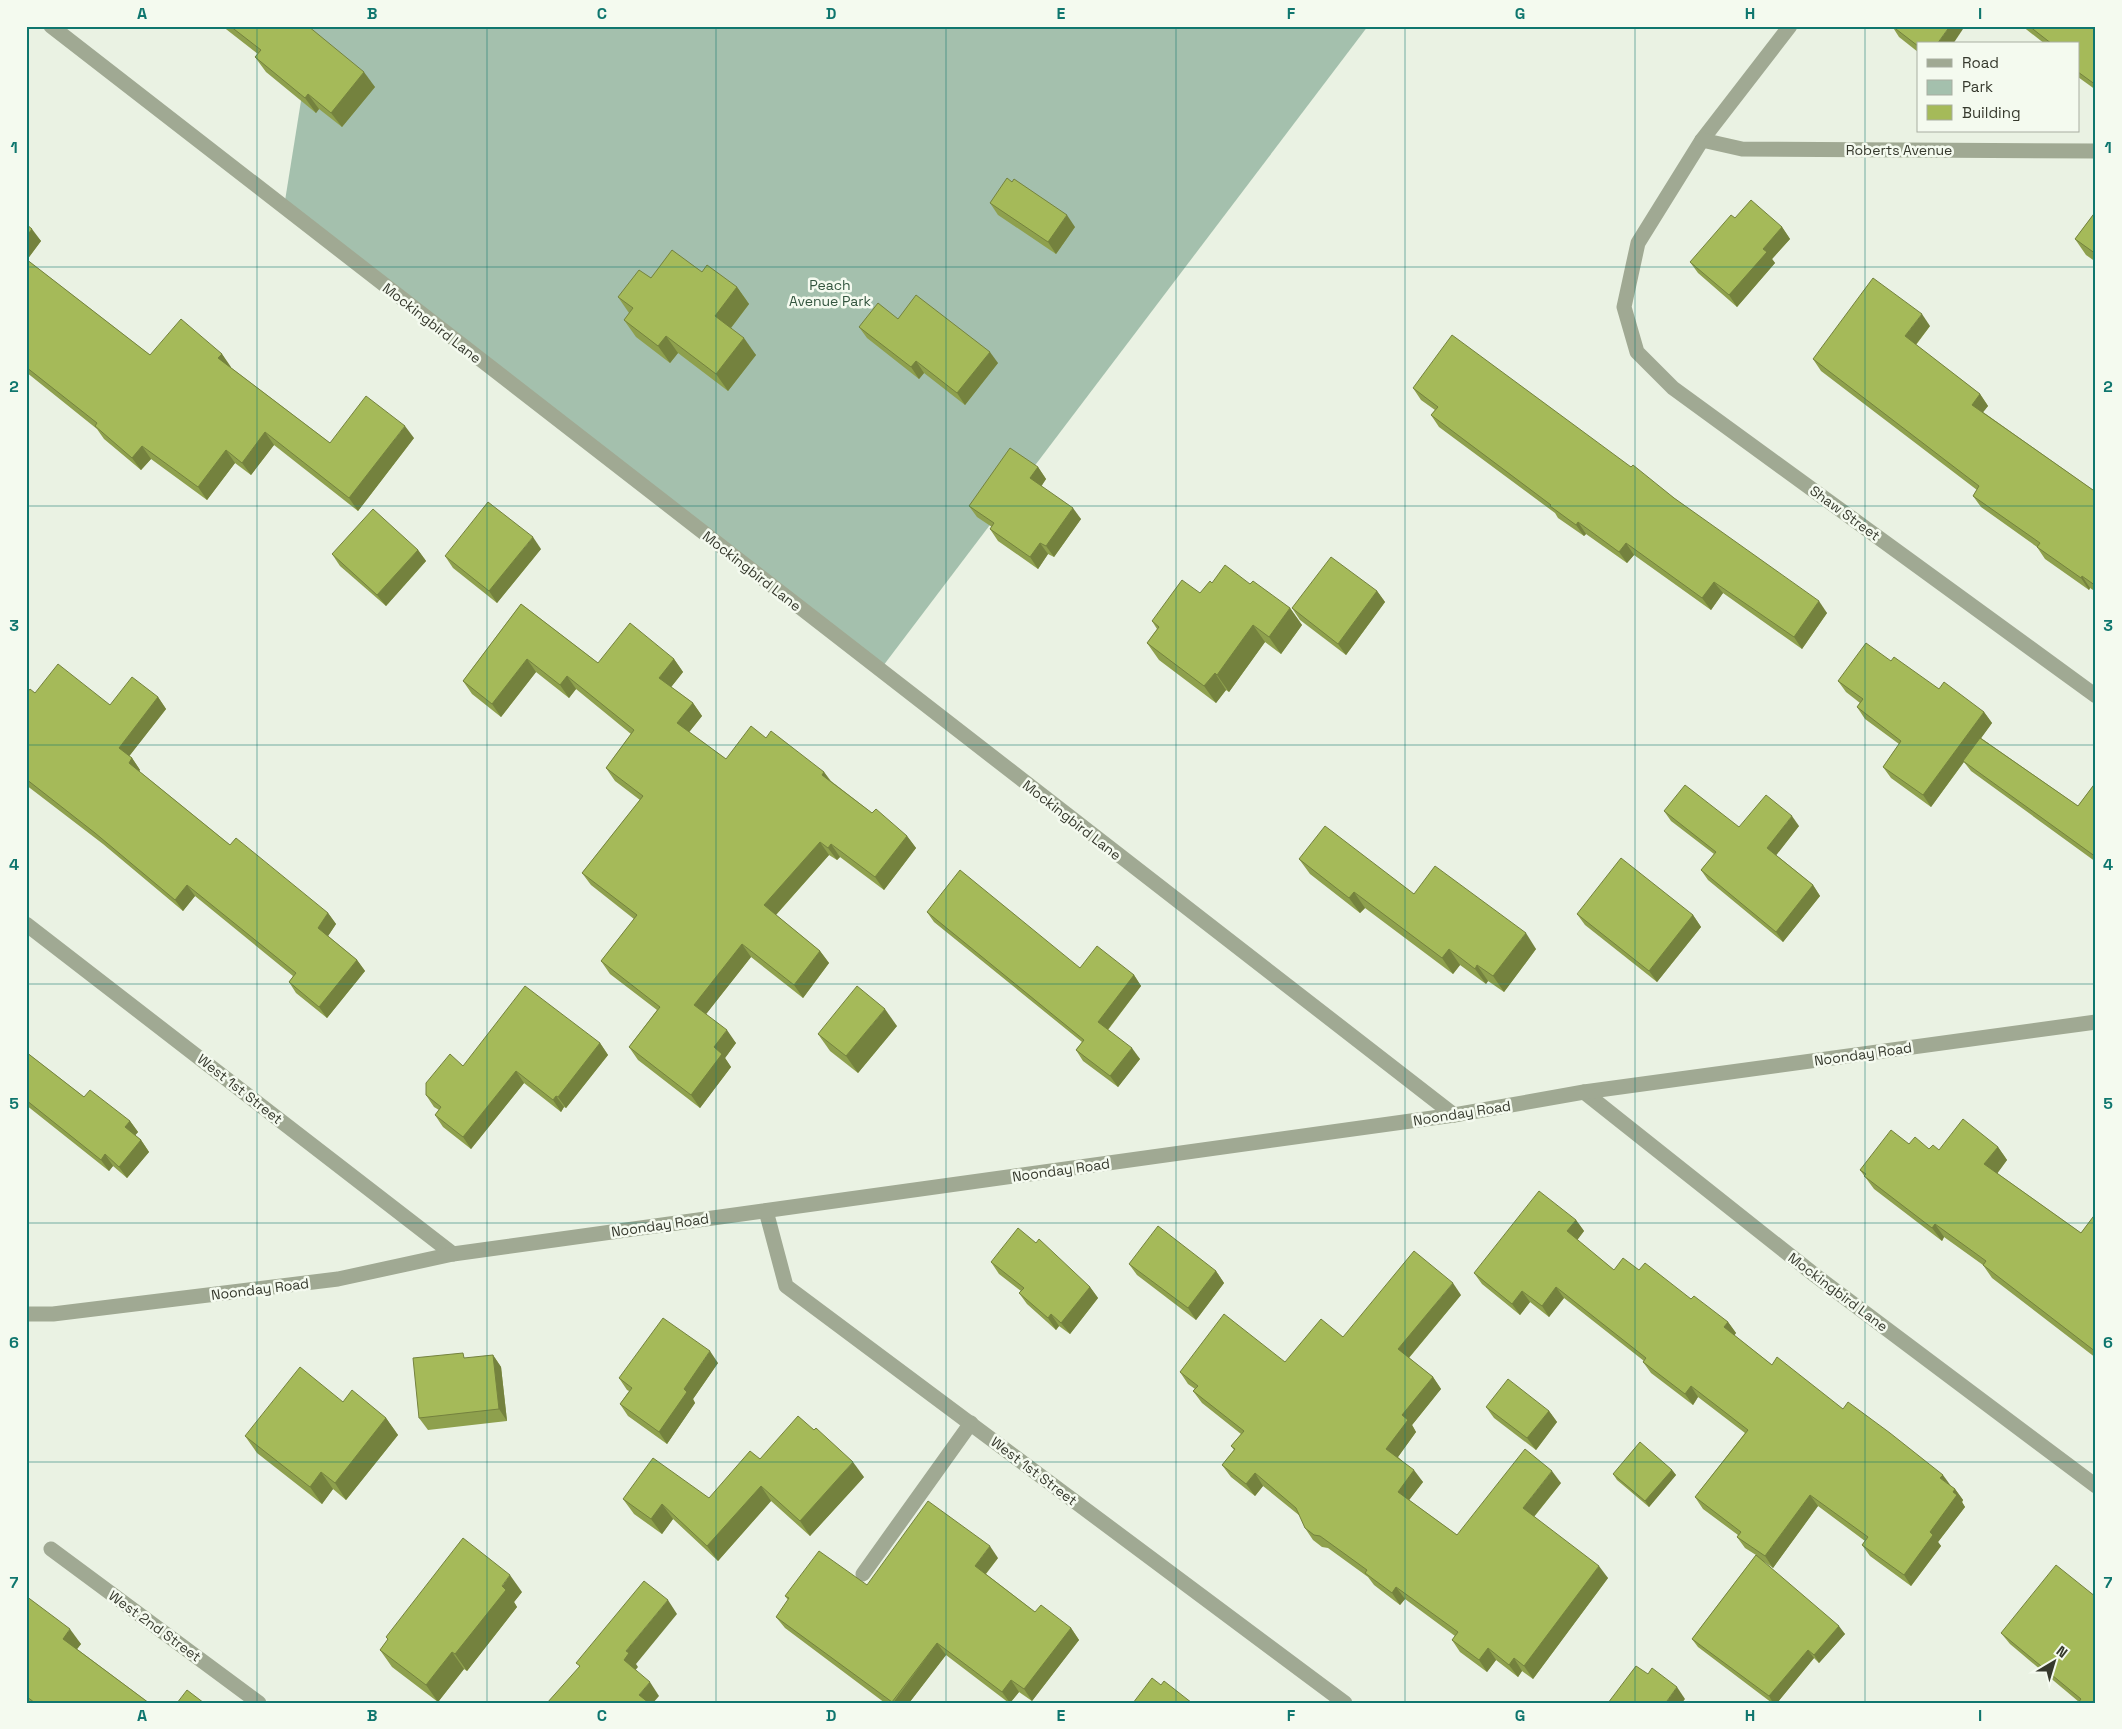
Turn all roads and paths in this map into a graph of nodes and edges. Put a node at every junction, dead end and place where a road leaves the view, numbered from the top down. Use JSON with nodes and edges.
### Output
{"nodes":[{"id":1,"x":51,"y":26,"type":"edge"},
{"id":2,"x":1790,"y":26,"type":"edge"},
{"id":3,"x":1702,"y":140,"type":"junction"},
{"id":4,"x":2096,"y":151,"type":"edge"},
{"id":5,"x":2096,"y":696,"type":"edge"},
{"id":6,"x":26,"y":924,"type":"edge"},
{"id":7,"x":2096,"y":1022,"type":"edge"},
{"id":8,"x":1584,"y":1092,"type":"junction"},
{"id":9,"x":1454,"y":1115,"type":"junction"},
{"id":10,"x":766,"y":1211,"type":"junction"},
{"id":11,"x":453,"y":1254,"type":"junction"},
{"id":12,"x":26,"y":1314,"type":"edge"},
{"id":13,"x":971,"y":1423,"type":"junction"},
{"id":14,"x":2096,"y":1486,"type":"edge"},
{"id":15,"x":51,"y":1549,"type":"dead end"},
{"id":16,"x":863,"y":1574,"type":"dead end"},
{"id":17,"x":259,"y":1703,"type":"edge"},
{"id":18,"x":1345,"y":1703,"type":"edge"}],
"edges":[{"from":1,"to":9,"type":"street","name":"Mockingbird Lane"},
{"from":2,"to":3,"type":"street"},
{"from":3,"to":4,"type":"street","name":"Roberts Avenue"},
{"from":3,"to":5,"type":"street","name":"Shaw Street"},
{"from":6,"to":11,"type":"street","name":"West 1st Street"},
{"from":7,"to":8,"type":"street","name":"Noonday Road"},
{"from":8,"to":9,"type":"street","name":"Noonday Road"},
{"from":8,"to":14,"type":"street","name":"Mockingbird Lane"},
{"from":9,"to":10,"type":"street","name":"Noonday Road"},
{"from":10,"to":11,"type":"street","name":"Noonday Road"},
{"from":10,"to":13,"type":"street","name":"West 1st Street"},
{"from":11,"to":12,"type":"street","name":"Noonday Road"},
{"from":13,"to":16,"type":"street"},
{"from":13,"to":18,"type":"street","name":"West 1st Street"},
{"from":15,"to":17,"type":"street","name":"West 2nd Street"}]}
